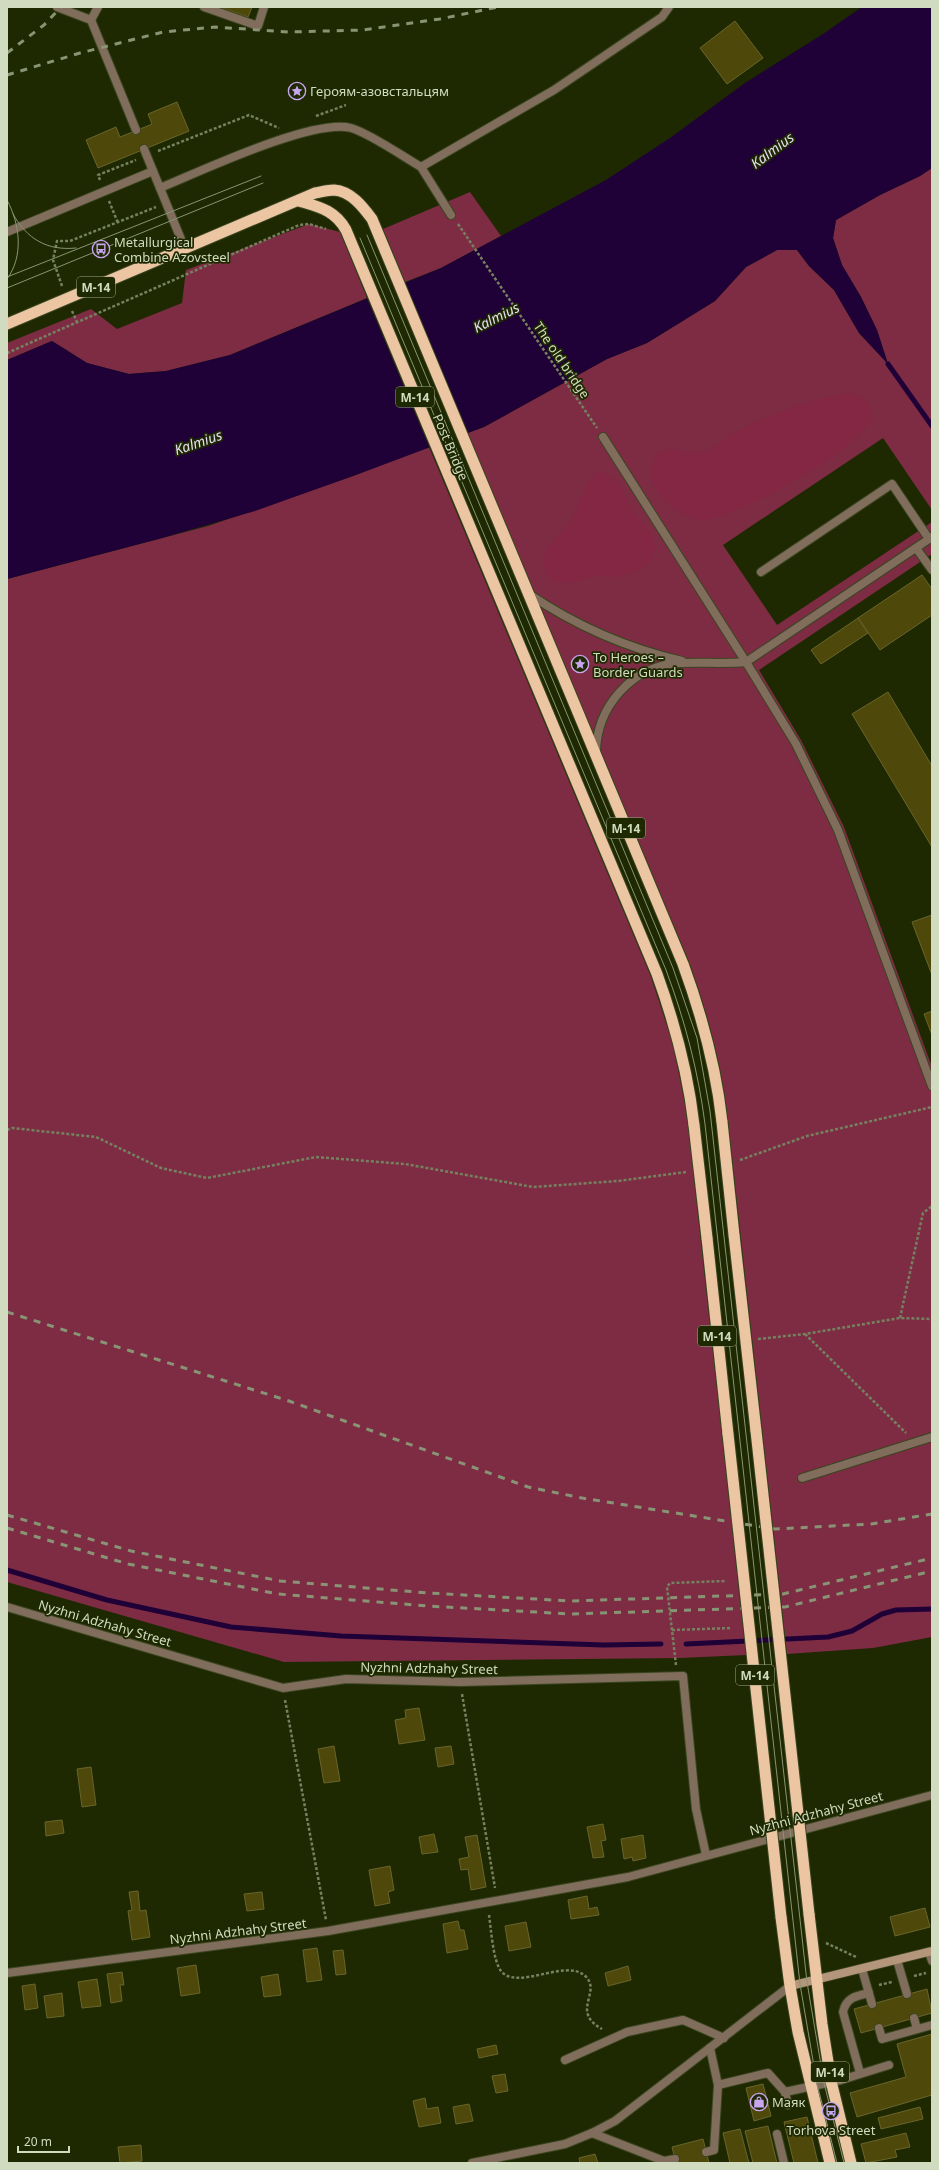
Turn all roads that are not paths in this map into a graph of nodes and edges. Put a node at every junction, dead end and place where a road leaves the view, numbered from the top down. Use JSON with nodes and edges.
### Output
{"nodes":[{"id":1,"x":57,"y":7,"type":"edge"},
{"id":2,"x":98,"y":7,"type":"edge"},
{"id":3,"x":204,"y":7,"type":"edge"},
{"id":4,"x":264,"y":7,"type":"edge"},
{"id":5,"x":669,"y":7,"type":"edge"},
{"id":6,"x":92,"y":20,"type":"junction"},
{"id":7,"x":136,"y":130,"type":"dead end"},
{"id":8,"x":145,"y":152,"type":"road end"},
{"id":9,"x":421,"y":167,"type":"junction"},
{"id":10,"x":153,"y":171,"type":"junction"},
{"id":11,"x":160,"y":188,"type":"junction"},
{"id":12,"x":299,"y":201,"type":"junction"},
{"id":13,"x":451,"y":215,"type":"road end"},
{"id":14,"x":7,"y":232,"type":"edge"},
{"id":15,"x":185,"y":249,"type":"junction"},
{"id":16,"x":7,"y":324,"type":"edge"},
{"id":17,"x":602,"y":437,"type":"road end"},
{"id":18,"x":930,"y":538,"type":"edge"},
{"id":19,"x":916,"y":548,"type":"junction"},
{"id":20,"x":932,"y":570,"type":"edge"},
{"id":21,"x":761,"y":572,"type":"dead end"},
{"id":22,"x":528,"y":594,"type":"junction"},
{"id":23,"x":746,"y":662,"type":"junction"},
{"id":24,"x":693,"y":663,"type":"junction"},
{"id":25,"x":596,"y":756,"type":"junction"},
{"id":26,"x":930,"y":1072,"type":"edge"},
{"id":27,"x":932,"y":1086,"type":"edge"},
{"id":28,"x":932,"y":1437,"type":"edge"},
{"id":29,"x":802,"y":1478,"type":"dead end"},
{"id":30,"x":7,"y":1607,"type":"edge"},
{"id":31,"x":932,"y":1794,"type":"edge"},
{"id":32,"x":706,"y":1855,"type":"junction"},
{"id":33,"x":931,"y":1952,"type":"edge"},
{"id":34,"x":897,"y":1960,"type":"junction"},
{"id":35,"x":932,"y":1962,"type":"edge"},
{"id":36,"x":862,"y":1969,"type":"junction"},
{"id":37,"x":7,"y":1973,"type":"edge"},
{"id":38,"x":817,"y":1980,"type":"junction"},
{"id":39,"x":790,"y":1986,"type":"junction"},
{"id":40,"x":869,"y":1993,"type":"junction"},
{"id":41,"x":907,"y":1994,"type":"dead end"},
{"id":42,"x":872,"y":2004,"type":"dead end"},
{"id":43,"x":914,"y":2018,"type":"dead end"},
{"id":44,"x":932,"y":2025,"type":"edge"},
{"id":45,"x":879,"y":2028,"type":"dead end"},
{"id":46,"x":917,"y":2029,"type":"junction"},
{"id":47,"x":724,"y":2038,"type":"junction"},
{"id":48,"x":710,"y":2048,"type":"junction"},
{"id":49,"x":565,"y":2060,"type":"dead end"},
{"id":50,"x":889,"y":2065,"type":"dead end"},
{"id":51,"x":860,"y":2073,"type":"junction"},
{"id":52,"x":831,"y":2081,"type":"junction"},
{"id":53,"x":718,"y":2085,"type":"junction"},
{"id":54,"x":811,"y":2086,"type":"junction"},
{"id":55,"x":785,"y":2092,"type":"junction"},
{"id":56,"x":788,"y":2105,"type":"dead end"},
{"id":57,"x":592,"y":2133,"type":"junction"},
{"id":58,"x":777,"y":2134,"type":"dead end"},
{"id":59,"x":706,"y":2152,"type":"dead end"},
{"id":60,"x":675,"y":2159,"type":"dead end"},
{"id":61,"x":472,"y":2163,"type":"edge"},
{"id":62,"x":784,"y":2163,"type":"edge"},
{"id":63,"x":830,"y":2163,"type":"edge"},
{"id":64,"x":851,"y":2163,"type":"edge"}],
"edges":[{"from":1,"to":6,"type":"street"},
{"from":2,"to":6,"type":"street"},
{"from":3,"to":4,"type":"street"},
{"from":5,"to":9,"type":"street"},
{"from":6,"to":7,"type":"street"},
{"from":8,"to":10,"type":"street"},
{"from":9,"to":11,"type":"street"},
{"from":9,"to":13,"type":"street"},
{"from":10,"to":11,"type":"street"},
{"from":10,"to":14,"type":"street"},
{"from":11,"to":15,"type":"street"},
{"from":12,"to":15,"type":"highway","number":"М-14"},
{"from":12,"to":22,"type":"highway","name":"Post Bridge","number":"М-14"},
{"from":12,"to":39,"type":"highway","name":"Post Bridge","number":"М-14","bridge":true},
{"from":15,"to":16,"type":"highway","number":"М-14"},
{"from":17,"to":23,"type":"street"},
{"from":18,"to":19,"type":"street"},
{"from":18,"to":21,"type":"street"},
{"from":19,"to":20,"type":"street"},
{"from":19,"to":23,"type":"street"},
{"from":22,"to":24,"type":"street"},
{"from":22,"to":25,"type":"highway","number":"М-14"},
{"from":23,"to":24,"type":"street"},
{"from":23,"to":26,"type":"street"},
{"from":24,"to":25,"type":"street"},
{"from":25,"to":38,"type":"highway","number":"М-14","bridge":true},
{"from":26,"to":27,"type":"street"},
{"from":28,"to":29,"type":"street"},
{"from":30,"to":32,"type":"street","name":"Nyzhni Adzhahy Street"},
{"from":31,"to":32,"type":"street","name":"Nyzhni Adzhahy Street"},
{"from":32,"to":37,"type":"street","name":"Nyzhni Adzhahy Street"},
{"from":33,"to":34,"type":"main road"},
{"from":33,"to":35,"type":"street"},
{"from":34,"to":36,"type":"main road"},
{"from":34,"to":41,"type":"street"},
{"from":36,"to":38,"type":"main road"},
{"from":36,"to":40,"type":"street"},
{"from":38,"to":39,"type":"main road"},
{"from":38,"to":52,"type":"highway","number":"М-14"},
{"from":39,"to":47,"type":"street"},
{"from":39,"to":54,"type":"highway","number":"М-14"},
{"from":40,"to":42,"type":"street"},
{"from":40,"to":51,"type":"street"},
{"from":43,"to":46,"type":"street"},
{"from":44,"to":46,"type":"street"},
{"from":45,"to":46,"type":"street"},
{"from":47,"to":48,"type":"street"},
{"from":47,"to":49,"type":"street"},
{"from":48,"to":53,"type":"street"},
{"from":48,"to":57,"type":"street"},
{"from":50,"to":51,"type":"street"},
{"from":51,"to":52,"type":"street"},
{"from":52,"to":54,"type":"street"},
{"from":52,"to":64,"type":"highway","number":"М-14"},
{"from":53,"to":55,"type":"street"},
{"from":53,"to":59,"type":"street"},
{"from":54,"to":55,"type":"street"},
{"from":54,"to":63,"type":"highway","number":"М-14"},
{"from":55,"to":56,"type":"street"},
{"from":57,"to":60,"type":"street"},
{"from":57,"to":61,"type":"street"},
{"from":58,"to":62,"type":"street"}]}
